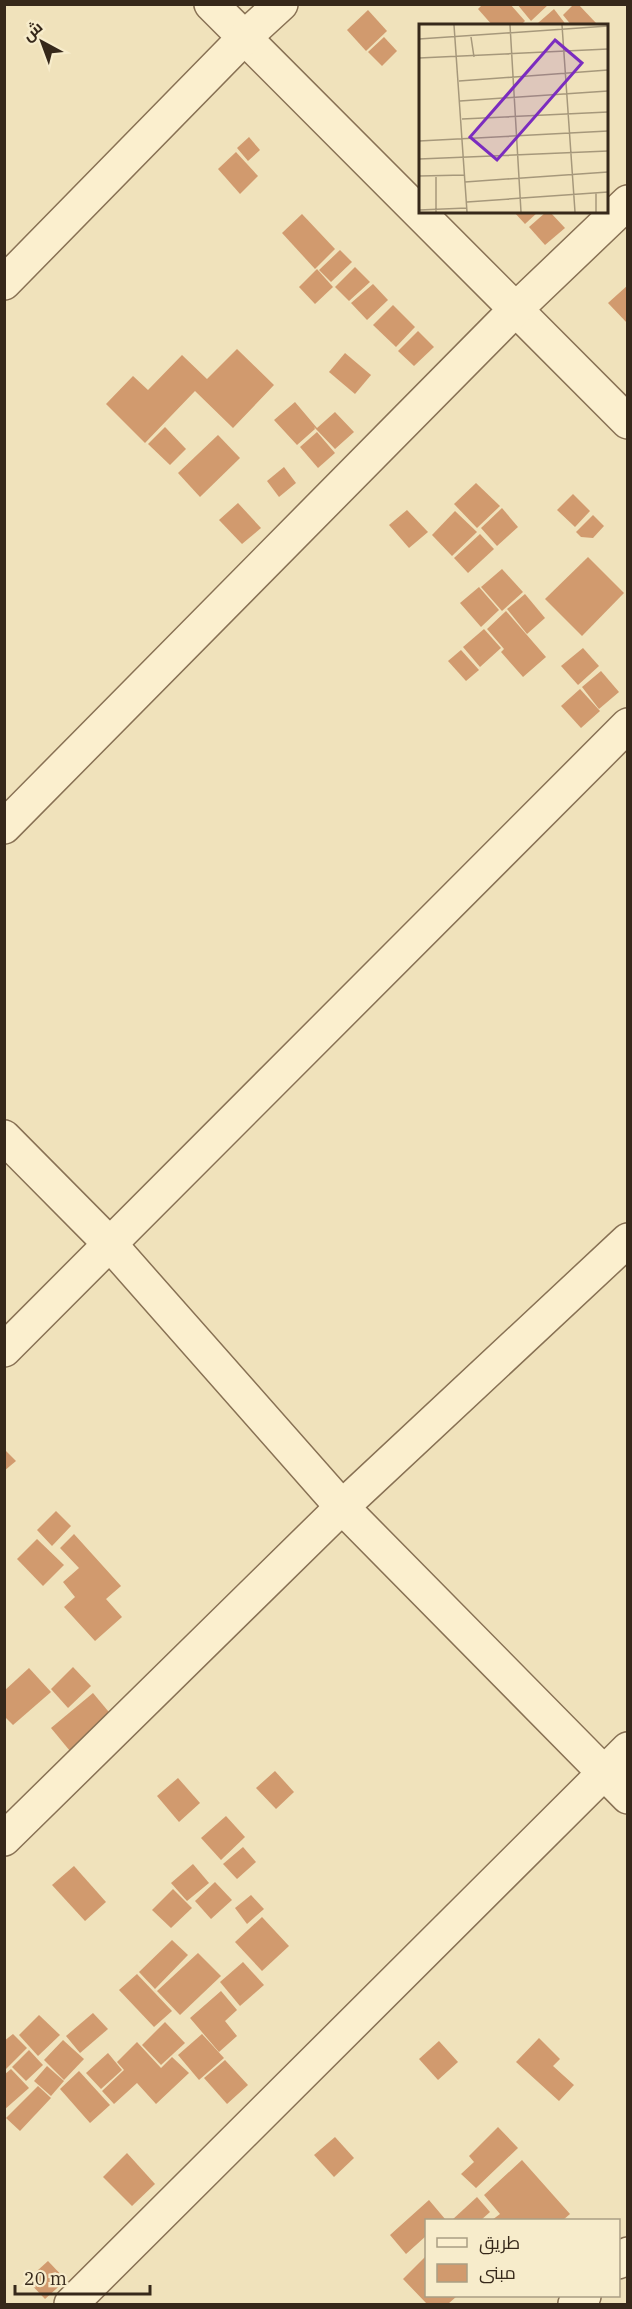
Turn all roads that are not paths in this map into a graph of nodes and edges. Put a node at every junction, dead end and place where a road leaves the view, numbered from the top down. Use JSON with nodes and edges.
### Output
{"nodes":[{"id":1,"x":211,"y":4,"type":"edge"},
{"id":2,"x":281,"y":4,"type":"edge"},
{"id":3,"x":244,"y":38,"type":"junction"},
{"id":4,"x":627,"y":202,"type":"edge"},
{"id":5,"x":4,"y":283,"type":"edge"},
{"id":6,"x":515,"y":310,"type":"junction"},
{"id":7,"x":627,"y":422,"type":"edge"},
{"id":8,"x":627,"y":725,"type":"edge"},
{"id":9,"x":4,"y":827,"type":"edge"},
{"id":10,"x":4,"y":1137,"type":"edge"},
{"id":11,"x":627,"y":1240,"type":"edge"},
{"id":12,"x":109,"y":1243,"type":"junction"},
{"id":13,"x":4,"y":1350,"type":"edge"},
{"id":14,"x":342,"y":1507,"type":"junction"},
{"id":15,"x":627,"y":1749,"type":"edge"},
{"id":16,"x":604,"y":1773,"type":"junction"},
{"id":17,"x":627,"y":1797,"type":"edge"},
{"id":18,"x":4,"y":1839,"type":"edge"},
{"id":19,"x":71,"y":2304,"type":"edge"}],
"edges":[{"from":1,"to":3,"type":"street"},
{"from":2,"to":3,"type":"street"},
{"from":3,"to":5,"type":"street"},
{"from":3,"to":6,"type":"street"},
{"from":4,"to":6,"type":"street"},
{"from":6,"to":7,"type":"street"},
{"from":6,"to":9,"type":"street"},
{"from":8,"to":12,"type":"street"},
{"from":10,"to":12,"type":"street"},
{"from":11,"to":14,"type":"street"},
{"from":12,"to":13,"type":"street"},
{"from":12,"to":14,"type":"street"},
{"from":14,"to":16,"type":"street"},
{"from":14,"to":18,"type":"street"},
{"from":15,"to":16,"type":"street"},
{"from":16,"to":17,"type":"street"},
{"from":16,"to":19,"type":"street"}]}
